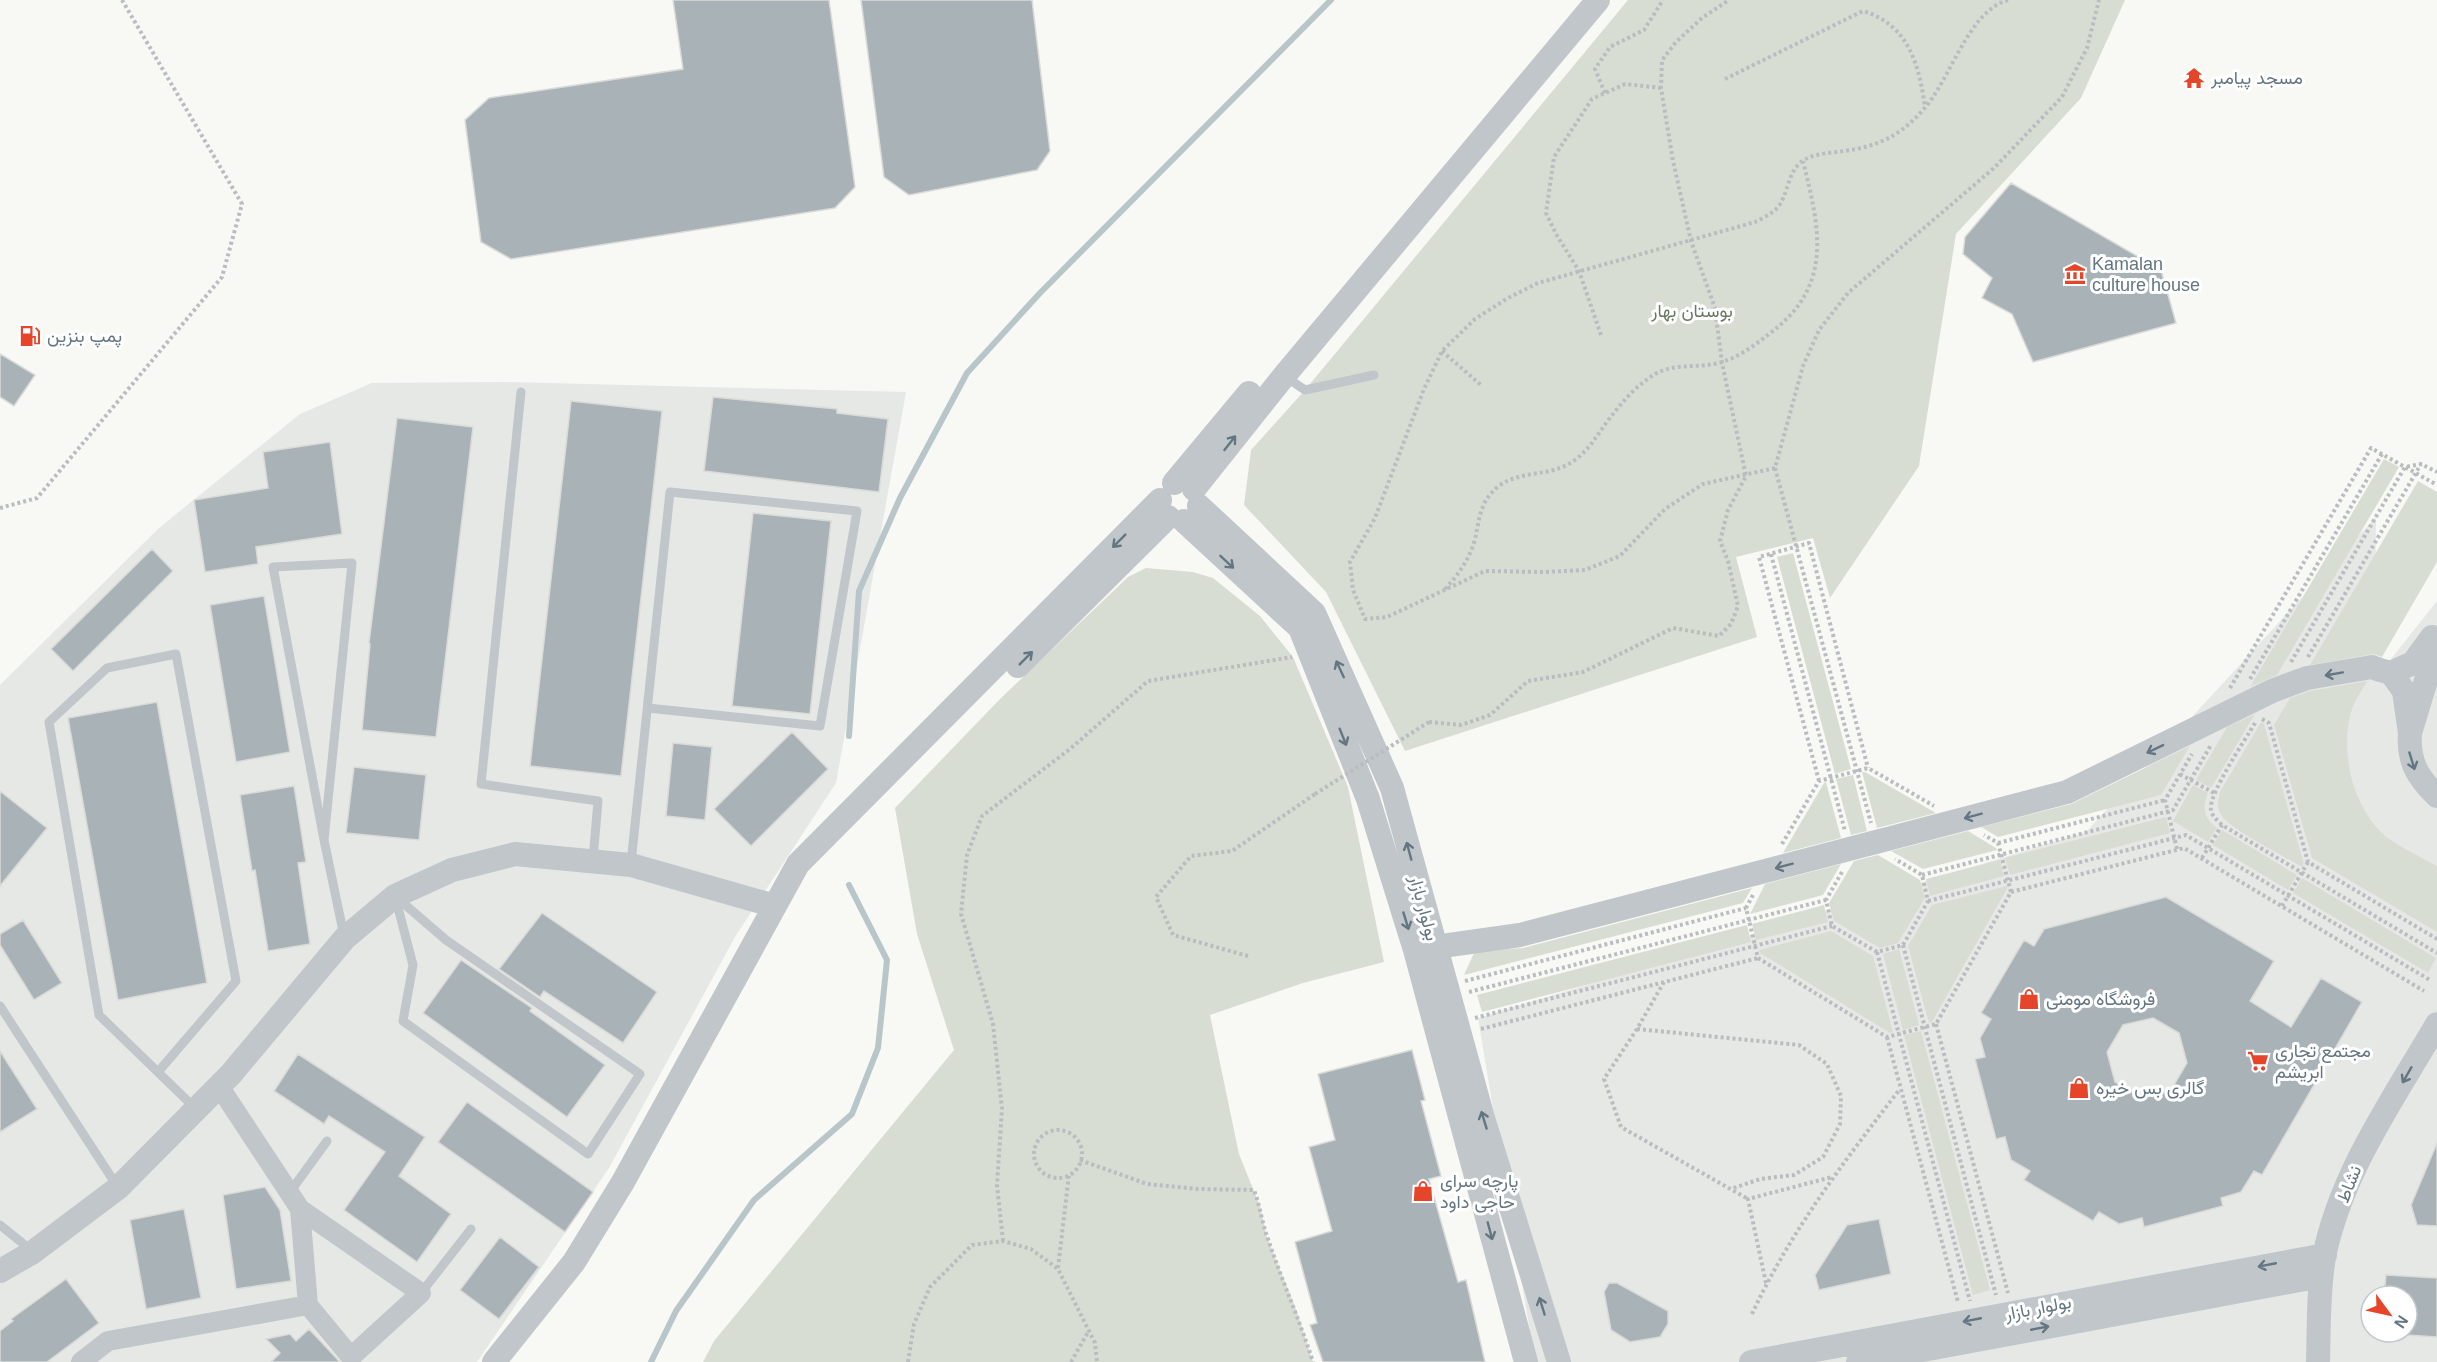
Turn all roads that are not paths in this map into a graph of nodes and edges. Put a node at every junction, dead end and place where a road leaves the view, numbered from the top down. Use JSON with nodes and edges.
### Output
{"nodes":[{"id":1,"x":1578,"y":0,"type":"edge"},
{"id":2,"x":1598,"y":0,"type":"edge"},
{"id":3,"x":1374,"y":375,"type":"dead end"},
{"id":4,"x":1284,"y":376,"type":"junction"},
{"id":5,"x":521,"y":392,"type":"dead end"},
{"id":6,"x":1180,"y":503,"type":"junction"},
{"id":7,"x":2437,"y":630,"type":"edge"},
{"id":8,"x":2437,"y":644,"type":"edge"},
{"id":9,"x":2391,"y":673,"type":"junction"},
{"id":10,"x":648,"y":708,"type":"junction"},
{"id":11,"x":2410,"y":733,"type":"junction"},
{"id":12,"x":2437,"y":796,"type":"edge"},
{"id":13,"x":324,"y":840,"type":"junction"},
{"id":14,"x":593,"y":862,"type":"junction"},
{"id":15,"x":631,"y":866,"type":"junction"},
{"id":16,"x":395,"y":896,"type":"junction"},
{"id":17,"x":776,"y":906,"type":"junction"},
{"id":18,"x":345,"y":938,"type":"junction"},
{"id":19,"x":1435,"y":947,"type":"junction"},
{"id":20,"x":0,"y":1006,"type":"edge"},
{"id":21,"x":2437,"y":1024,"type":"edge"},
{"id":22,"x":158,"y":1072,"type":"junction"},
{"id":23,"x":219,"y":1086,"type":"junction"},
{"id":24,"x":196,"y":1110,"type":"junction"},
{"id":25,"x":327,"y":1141,"type":"dead end"},
{"id":26,"x":118,"y":1188,"type":"junction"},
{"id":27,"x":289,"y":1192,"type":"junction"},
{"id":28,"x":300,"y":1209,"type":"junction"},
{"id":29,"x":0,"y":1225,"type":"edge"},
{"id":30,"x":471,"y":1229,"type":"dead end"},
{"id":31,"x":33,"y":1252,"type":"junction"},
{"id":32,"x":2323,"y":1265,"type":"junction"},
{"id":33,"x":0,"y":1271,"type":"edge"},
{"id":34,"x":422,"y":1293,"type":"junction"},
{"id":35,"x":308,"y":1305,"type":"junction"},
{"id":36,"x":81,"y":1362,"type":"edge"},
{"id":37,"x":494,"y":1362,"type":"edge"},
{"id":38,"x":1526,"y":1362,"type":"edge"},
{"id":39,"x":1559,"y":1362,"type":"edge"},
{"id":40,"x":1751,"y":1362,"type":"edge"},
{"id":41,"x":1858,"y":1362,"type":"edge"},
{"id":42,"x":2318,"y":1362,"type":"edge"}],
"edges":[{"from":1,"to":6,"type":"street"},
{"from":2,"to":4,"type":"street"},
{"from":3,"to":4,"type":"lane"},
{"from":6,"to":4,"type":"street","one_way":true},
{"from":5,"to":14,"type":"lane"},
{"from":6,"to":17,"type":"street"},
{"from":19,"to":6,"type":"street","name":"بولوار بازار","one_way":true},
{"from":6,"to":38,"type":"street","one_way":true},
{"from":7,"to":9,"type":"street"},
{"from":8,"to":11,"type":"street"},
{"from":9,"to":11,"type":"street"},
{"from":9,"to":19,"type":"street","one_way":true},
{"from":10,"to":10,"type":"lane"},
{"from":10,"to":15,"type":"lane"},
{"from":11,"to":12,"type":"street","one_way":true},
{"from":13,"to":13,"type":"lane"},
{"from":13,"to":18,"type":"lane"},
{"from":14,"to":15,"type":"street"},
{"from":14,"to":16,"type":"street"},
{"from":15,"to":17,"type":"street"},
{"from":16,"to":16,"type":"lane"},
{"from":16,"to":18,"type":"street"},
{"from":17,"to":37,"type":"street"},
{"from":18,"to":23,"type":"street"},
{"from":39,"to":19,"type":"street","name":"بولوار بازار","one_way":true},
{"from":20,"to":26,"type":"lane"},
{"from":21,"to":32,"type":"street","name":"نشاط","one_way":true},
{"from":22,"to":22,"type":"lane"},
{"from":22,"to":24,"type":"lane"},
{"from":23,"to":24,"type":"street"},
{"from":23,"to":27,"type":"street"},
{"from":24,"to":26,"type":"street"},
{"from":25,"to":27,"type":"lane"},
{"from":26,"to":31,"type":"street"},
{"from":27,"to":28,"type":"street"},
{"from":28,"to":34,"type":"street"},
{"from":28,"to":35,"type":"street"},
{"from":29,"to":31,"type":"lane"},
{"from":30,"to":34,"type":"lane"},
{"from":31,"to":33,"type":"street"},
{"from":32,"to":40,"type":"street","name":"بولوار بازار","one_way":true},
{"from":41,"to":32,"type":"street","name":"بولوار بازار","one_way":true},
{"from":32,"to":42,"type":"street","name":"نشاط"},
{"from":34,"to":35,"type":"street"},
{"from":35,"to":36,"type":"street"}]}
